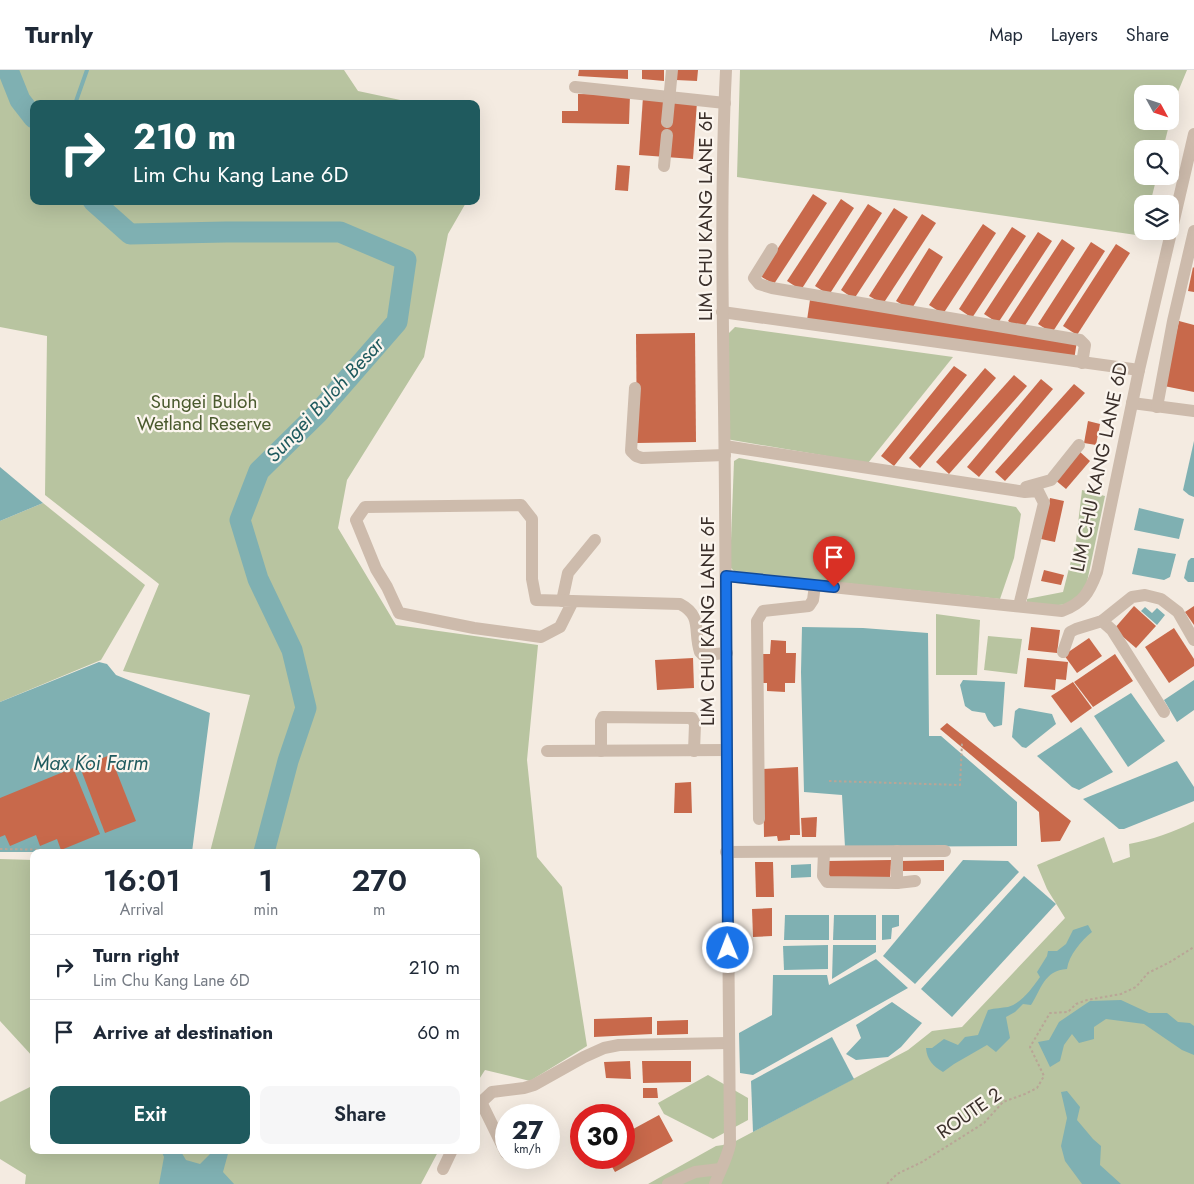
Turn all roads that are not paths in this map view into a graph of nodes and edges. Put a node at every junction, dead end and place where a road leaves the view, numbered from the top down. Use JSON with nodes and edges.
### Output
{"nodes":[{"id":1,"x":672,"y":70,"type":"edge"},
{"id":2,"x":726,"y":70,"type":"edge"},
{"id":3,"x":575,"y":87,"type":"dead end"},
{"id":4,"x":670,"y":97,"type":"junction"},
{"id":5,"x":724,"y":103,"type":"junction"},
{"id":6,"x":1194,"y":134,"type":"edge"},
{"id":7,"x":664,"y":166,"type":"dead end"},
{"id":8,"x":1194,"y":231,"type":"edge"},
{"id":9,"x":772,"y":249,"type":"dead end"},
{"id":10,"x":722,"y":312,"type":"junction"},
{"id":11,"x":1082,"y":362,"type":"junction"},
{"id":12,"x":1139,"y":370,"type":"junction"},
{"id":13,"x":634,"y":388,"type":"dead end"},
{"id":14,"x":1132,"y":402,"type":"junction"},
{"id":15,"x":1158,"y":407,"type":"junction"},
{"id":16,"x":1194,"y":411,"type":"edge"},
{"id":17,"x":1079,"y":445,"type":"dead end"},
{"id":18,"x":725,"y":451,"type":"junction"},
{"id":19,"x":1016,"y":490,"type":"junction"},
{"id":20,"x":596,"y":540,"type":"dead end"},
{"id":21,"x":726,"y":576,"type":"junction"},
{"id":22,"x":815,"y":585,"type":"junction"},
{"id":23,"x":568,"y":601,"type":"junction"},
{"id":24,"x":1019,"y":606,"type":"junction"},
{"id":25,"x":1062,"y":611,"type":"junction"},
{"id":26,"x":1102,"y":621,"type":"junction"},
{"id":27,"x":1076,"y":629,"type":"junction"},
{"id":28,"x":1194,"y":640,"type":"edge"},
{"id":29,"x":1063,"y":652,"type":"dead end"},
{"id":30,"x":727,"y":654,"type":"junction"},
{"id":31,"x":1164,"y":712,"type":"dead end"},
{"id":32,"x":694,"y":750,"type":"junction"},
{"id":33,"x":727,"y":750,"type":"junction"},
{"id":34,"x":547,"y":751,"type":"dead end"},
{"id":35,"x":601,"y":751,"type":"junction"},
{"id":36,"x":759,"y":819,"type":"dead end"},
{"id":37,"x":897,"y":851,"type":"junction"},
{"id":38,"x":945,"y":851,"type":"dead end"},
{"id":39,"x":726,"y":852,"type":"junction"},
{"id":40,"x":824,"y":852,"type":"junction"},
{"id":41,"x":915,"y":881,"type":"dead end"},
{"id":42,"x":897,"y":883,"type":"junction"},
{"id":43,"x":729,"y":1043,"type":"junction"},
{"id":44,"x":480,"y":1104,"type":"edge"},
{"id":45,"x":480,"y":1107,"type":"edge"},
{"id":46,"x":495,"y":1133,"type":"edge"},
{"id":47,"x":450,"y":1154,"type":"edge"},
{"id":48,"x":720,"y":1169,"type":"junction"},
{"id":49,"x":443,"y":1170,"type":"dead end"},
{"id":50,"x":668,"y":1184,"type":"edge"},
{"id":51,"x":716,"y":1184,"type":"edge"}],
"edges":[{"from":1,"to":4,"type":"street"},
{"from":2,"to":5,"type":"street","name":"LIM CHU KANG LANE 6F"},
{"from":3,"to":4,"type":"street"},
{"from":4,"to":5,"type":"street"},
{"from":4,"to":7,"type":"street"},
{"from":5,"to":10,"type":"street","name":"LIM CHU KANG LANE 6F"},
{"from":6,"to":12,"type":"street","name":"LIM CHU KANG LANE 6D"},
{"from":8,"to":15,"type":"street"},
{"from":9,"to":11,"type":"street"},
{"from":10,"to":11,"type":"street"},
{"from":10,"to":18,"type":"street","name":"LIM CHU KANG LANE 6F"},
{"from":11,"to":12,"type":"street"},
{"from":12,"to":14,"type":"street","name":"LIM CHU KANG LANE 6D"},
{"from":13,"to":18,"type":"street"},
{"from":14,"to":15,"type":"street"},
{"from":14,"to":25,"type":"street","name":"LIM CHU KANG LANE 6D"},
{"from":15,"to":16,"type":"street"},
{"from":17,"to":19,"type":"street"},
{"from":18,"to":19,"type":"street"},
{"from":18,"to":21,"type":"street","name":"LIM CHU KANG LANE 6F"},
{"from":19,"to":24,"type":"street"},
{"from":20,"to":23,"type":"street"},
{"from":21,"to":22,"type":"street"},
{"from":21,"to":30,"type":"street","name":"LIM CHU KANG LANE 6F"},
{"from":22,"to":24,"type":"street"},
{"from":22,"to":36,"type":"street"},
{"from":23,"to":23,"type":"street"},
{"from":23,"to":30,"type":"street"},
{"from":24,"to":25,"type":"street"},
{"from":25,"to":27,"type":"street"},
{"from":26,"to":27,"type":"street"},
{"from":26,"to":28,"type":"street"},
{"from":26,"to":31,"type":"street"},
{"from":27,"to":29,"type":"street"},
{"from":30,"to":33,"type":"street","name":"LIM CHU KANG LANE 6F"},
{"from":32,"to":33,"type":"street"},
{"from":32,"to":35,"type":"street"},
{"from":32,"to":35,"type":"street"},
{"from":33,"to":39,"type":"street","name":"LIM CHU KANG LANE 6F"},
{"from":34,"to":35,"type":"street"},
{"from":37,"to":38,"type":"street"},
{"from":37,"to":40,"type":"street"},
{"from":37,"to":42,"type":"street"},
{"from":39,"to":40,"type":"street"},
{"from":39,"to":43,"type":"street","name":"LIM CHU KANG LANE 6F"},
{"from":40,"to":42,"type":"street"},
{"from":41,"to":42,"type":"street"},
{"from":43,"to":44,"type":"street"},
{"from":43,"to":48,"type":"street","name":"LIM CHU KANG LANE 6F"},
{"from":45,"to":46,"type":"street"},
{"from":47,"to":49,"type":"street"},
{"from":48,"to":50,"type":"street"},
{"from":48,"to":51,"type":"street","name":"LIM CHU KANG LANE 6F"}]}
